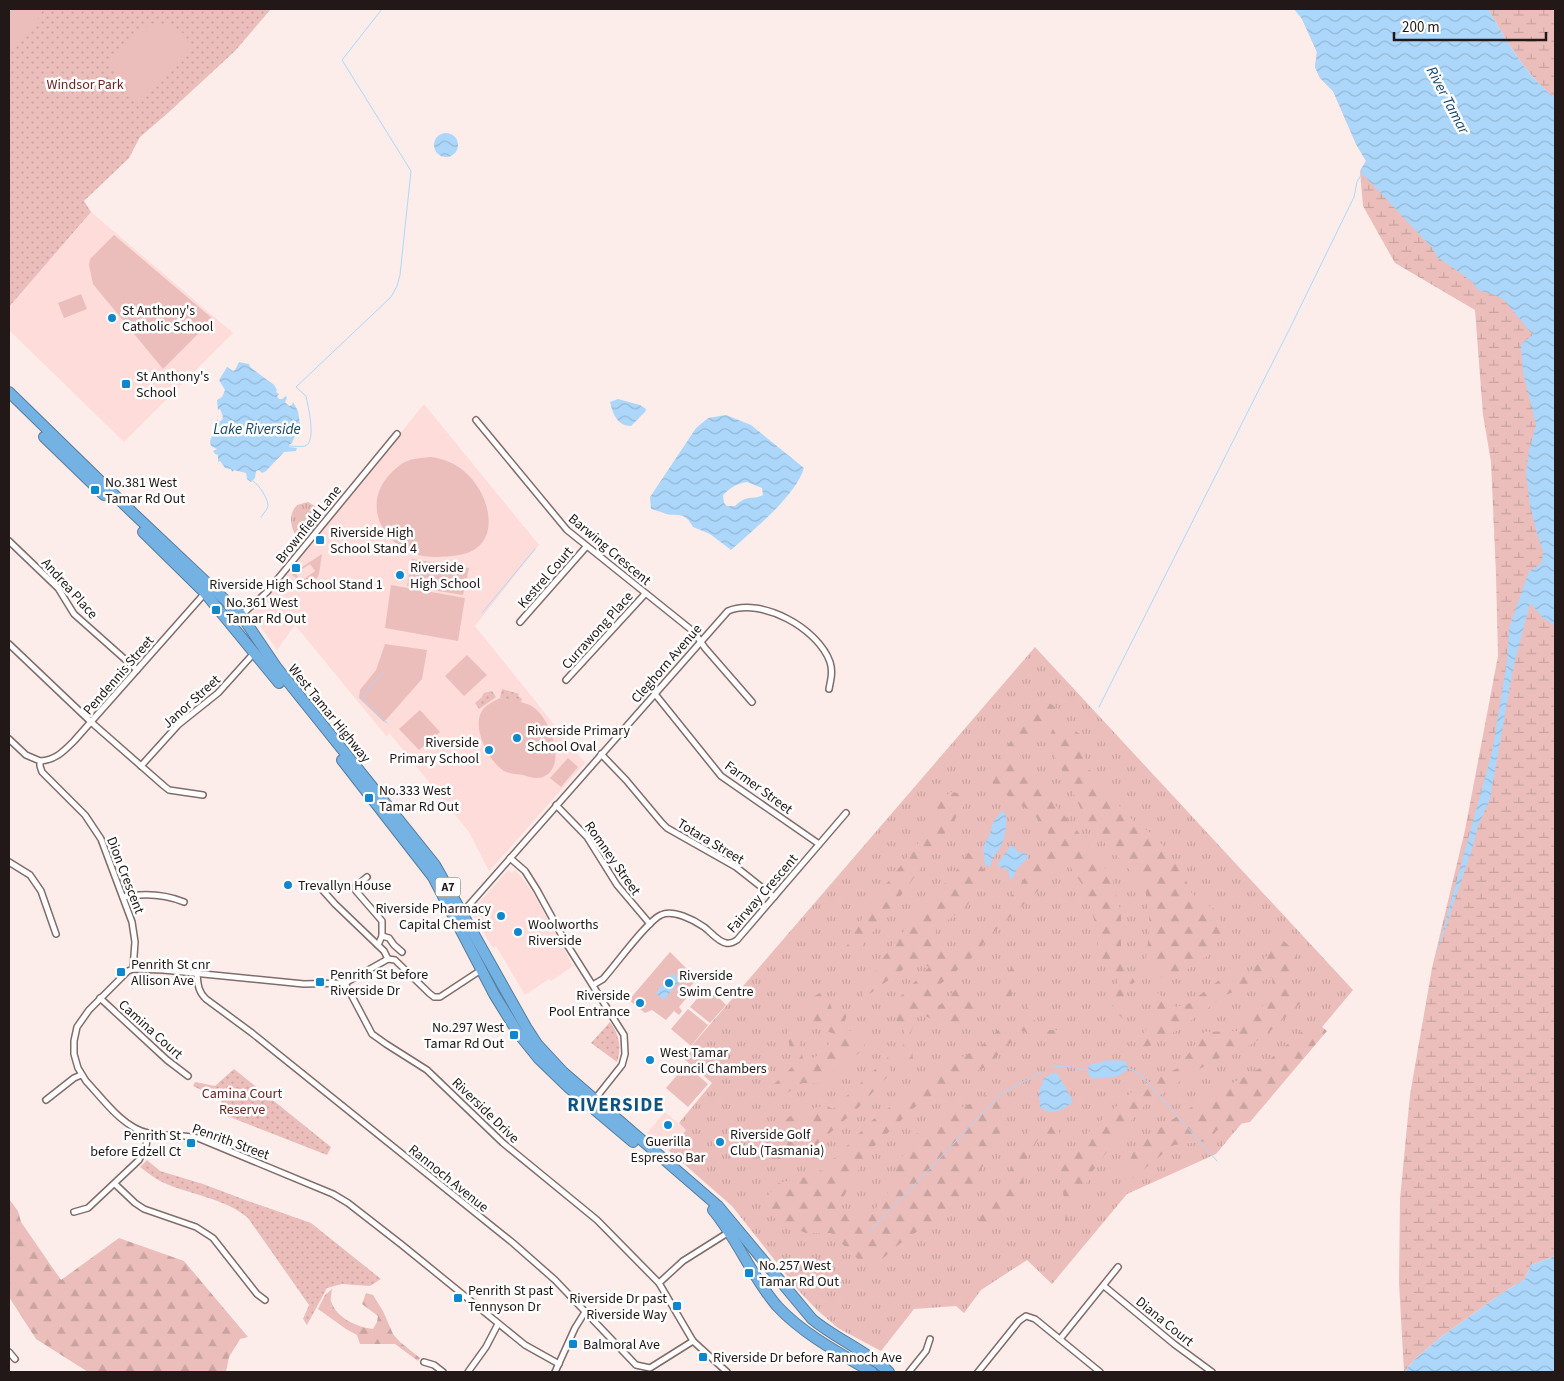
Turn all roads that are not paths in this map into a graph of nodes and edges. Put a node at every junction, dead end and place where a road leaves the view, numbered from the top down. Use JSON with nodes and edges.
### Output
{"nodes":[{"id":1,"x":9,"y":392,"type":"edge"},
{"id":2,"x":9,"y":402,"type":"edge"},
{"id":3,"x":476,"y":420,"type":"dead end"},
{"id":4,"x":397,"y":434,"type":"dead end"},
{"id":5,"x":9,"y":541,"type":"edge"},
{"id":6,"x":586,"y":547,"type":"junction"},
{"id":7,"x":205,"y":593,"type":"junction"},
{"id":8,"x":645,"y":594,"type":"junction"},
{"id":9,"x":241,"y":615,"type":"junction"},
{"id":10,"x":231,"y":622,"type":"junction"},
{"id":11,"x":520,"y":622,"type":"dead end"},
{"id":12,"x":700,"y":641,"type":"junction"},
{"id":13,"x":9,"y":644,"type":"edge"},
{"id":14,"x":255,"y":652,"type":"junction"},
{"id":15,"x":137,"y":670,"type":"junction"},
{"id":16,"x":566,"y":680,"type":"dead end"},
{"id":17,"x":829,"y":688,"type":"dead end"},
{"id":18,"x":655,"y":694,"type":"junction"},
{"id":19,"x":752,"y":702,"type":"dead end"},
{"id":20,"x":91,"y":722,"type":"junction"},
{"id":21,"x":9,"y":739,"type":"edge"},
{"id":22,"x":601,"y":754,"type":"junction"},
{"id":23,"x":40,"y":761,"type":"junction"},
{"id":24,"x":141,"y":766,"type":"junction"},
{"id":25,"x":203,"y":796,"type":"dead end"},
{"id":26,"x":556,"y":805,"type":"junction"},
{"id":27,"x":846,"y":813,"type":"dead end"},
{"id":28,"x":819,"y":844,"type":"junction"},
{"id":29,"x":510,"y":858,"type":"junction"},
{"id":30,"x":9,"y":862,"type":"edge"},
{"id":31,"x":366,"y":877,"type":"dead end"},
{"id":32,"x":318,"y":885,"type":"dead end"},
{"id":33,"x":122,"y":897,"type":"junction"},
{"id":34,"x":774,"y":897,"type":"junction"},
{"id":35,"x":184,"y":902,"type":"dead end"},
{"id":36,"x":462,"y":913,"type":"junction"},
{"id":37,"x":650,"y":924,"type":"junction"},
{"id":38,"x":56,"y":934,"type":"dead end"},
{"id":39,"x":382,"y":936,"type":"junction"},
{"id":40,"x":378,"y":945,"type":"junction"},
{"id":41,"x":402,"y":952,"type":"dead end"},
{"id":42,"x":388,"y":959,"type":"junction"},
{"id":43,"x":491,"y":963,"type":"junction"},
{"id":44,"x":133,"y":969,"type":"junction"},
{"id":45,"x":481,"y":970,"type":"junction"},
{"id":46,"x":197,"y":974,"type":"junction"},
{"id":47,"x":346,"y":983,"type":"junction"},
{"id":48,"x":593,"y":985,"type":"junction"},
{"id":49,"x":100,"y":998,"type":"junction"},
{"id":50,"x":81,"y":1075,"type":"junction"},
{"id":51,"x":188,"y":1076,"type":"dead end"},
{"id":52,"x":46,"y":1100,"type":"dead end"},
{"id":53,"x":594,"y":1100,"type":"junction"},
{"id":54,"x":148,"y":1133,"type":"junction"},
{"id":55,"x":115,"y":1184,"type":"junction"},
{"id":56,"x":74,"y":1212,"type":"dead end"},
{"id":57,"x":730,"y":1232,"type":"junction"},
{"id":58,"x":1118,"y":1267,"type":"dead end"},
{"id":59,"x":659,"y":1283,"type":"junction"},
{"id":60,"x":1104,"y":1286,"type":"junction"},
{"id":61,"x":265,"y":1300,"type":"dead end"},
{"id":62,"x":585,"y":1312,"type":"junction"},
{"id":63,"x":498,"y":1324,"type":"junction"},
{"id":64,"x":930,"y":1339,"type":"dead end"},
{"id":65,"x":1060,"y":1339,"type":"junction"},
{"id":66,"x":693,"y":1341,"type":"junction"},
{"id":67,"x":9,"y":1352,"type":"edge"},
{"id":68,"x":15,"y":1359,"type":"dead end"},
{"id":69,"x":424,"y":1362,"type":"dead end"},
{"id":70,"x":559,"y":1364,"type":"junction"},
{"id":71,"x":443,"y":1372,"type":"edge"},
{"id":72,"x":468,"y":1372,"type":"edge"},
{"id":73,"x":555,"y":1372,"type":"edge"},
{"id":74,"x":727,"y":1372,"type":"edge"},
{"id":75,"x":872,"y":1372,"type":"edge"},
{"id":76,"x":889,"y":1372,"type":"edge"},
{"id":77,"x":909,"y":1372,"type":"edge"},
{"id":78,"x":978,"y":1372,"type":"edge"},
{"id":79,"x":1100,"y":1372,"type":"edge"},
{"id":80,"x":1212,"y":1372,"type":"edge"}],
"edges":[{"from":1,"to":9,"type":"highway","name":"West Tamar Highway","number":"A7"},
{"from":2,"to":7,"type":"highway","name":"West Tamar Highway","number":"A7"},
{"from":3,"to":6,"type":"street","name":"Barwing Crescent"},
{"from":4,"to":9,"type":"street","name":"Brownfield Lane"},
{"from":5,"to":15,"type":"street","name":"Andrea Place"},
{"from":6,"to":8,"type":"street","name":"Barwing Crescent"},
{"from":6,"to":11,"type":"street","name":"Kestrel Court"},
{"from":7,"to":10,"type":"highway","name":"West Tamar Highway","number":"A7"},
{"from":7,"to":15,"type":"street","name":"Pendennis Street"},
{"from":8,"to":12,"type":"street","name":"Barwing Crescent"},
{"from":8,"to":16,"type":"street","name":"Currawong Place"},
{"from":9,"to":10,"type":"street","name":"Brownfield Lane"},
{"from":9,"to":36,"type":"highway","name":"West Tamar Highway","number":"A7"},
{"from":10,"to":14,"type":"highway","name":"West Tamar Highway","number":"A7"},
{"from":12,"to":17,"type":"street","name":"Cleghorn Avenue"},
{"from":12,"to":18,"type":"street","name":"Cleghorn Avenue"},
{"from":12,"to":19,"type":"street","name":"Barwing Crescent"},
{"from":13,"to":20,"type":"street"},
{"from":14,"to":24,"type":"street","name":"Janor Street"},
{"from":14,"to":45,"type":"highway","name":"West Tamar Highway","number":"A7"},
{"from":15,"to":20,"type":"street","name":"Pendennis Street"},
{"from":18,"to":22,"type":"street","name":"Cleghorn Avenue"},
{"from":18,"to":28,"type":"street","name":"Farmer Street"},
{"from":20,"to":23,"type":"street","name":"Pendennis Street"},
{"from":20,"to":24,"type":"street"},
{"from":21,"to":23,"type":"street","name":"Dion Crescent"},
{"from":22,"to":26,"type":"street","name":"Cleghorn Avenue"},
{"from":22,"to":34,"type":"street","name":"Totara Street"},
{"from":23,"to":33,"type":"street","name":"Dion Crescent"},
{"from":24,"to":25,"type":"street"},
{"from":26,"to":29,"type":"street","name":"Cleghorn Avenue"},
{"from":26,"to":37,"type":"street","name":"Romney Street"},
{"from":27,"to":28,"type":"street","name":"Fairway Crescent"},
{"from":28,"to":34,"type":"street","name":"Fairway Crescent"},
{"from":29,"to":36,"type":"street","name":"Cleghorn Avenue"},
{"from":29,"to":48,"type":"street"},
{"from":30,"to":38,"type":"street"},
{"from":31,"to":39,"type":"street"},
{"from":32,"to":40,"type":"street"},
{"from":33,"to":35,"type":"street"},
{"from":33,"to":44,"type":"street","name":"Dion Crescent"},
{"from":34,"to":37,"type":"street","name":"Fairway Crescent"},
{"from":36,"to":43,"type":"highway","name":"West Tamar Highway","number":"A7"},
{"from":37,"to":48,"type":"street","name":"Fairway Crescent"},
{"from":39,"to":40,"type":"street"},
{"from":39,"to":41,"type":"street"},
{"from":40,"to":42,"type":"street"},
{"from":42,"to":45,"type":"street"},
{"from":42,"to":47,"type":"street"},
{"from":43,"to":45,"type":"highway"},
{"from":43,"to":53,"type":"highway","name":"West Tamar Highway","number":"A7"},
{"from":44,"to":46,"type":"street"},
{"from":44,"to":49,"type":"street","name":"Penrith Street"},
{"from":45,"to":57,"type":"highway","name":"West Tamar Highway","number":"A7"},
{"from":46,"to":47,"type":"street"},
{"from":46,"to":62,"type":"street","name":"Rannoch Avenue"},
{"from":47,"to":59,"type":"street","name":"Riverside Drive"},
{"from":48,"to":53,"type":"street"},
{"from":49,"to":50,"type":"street","name":"Penrith Street"},
{"from":49,"to":51,"type":"street","name":"Camina Court"},
{"from":50,"to":52,"type":"street"},
{"from":50,"to":54,"type":"street","name":"Penrith Street"},
{"from":53,"to":76,"type":"highway","name":"West Tamar Highway","number":"A7"},
{"from":54,"to":55,"type":"street"},
{"from":54,"to":63,"type":"street","name":"Penrith Street"},
{"from":55,"to":56,"type":"street"},
{"from":55,"to":61,"type":"street"},
{"from":57,"to":59,"type":"street"},
{"from":57,"to":75,"type":"highway","name":"West Tamar Highway","number":"A7"},
{"from":58,"to":60,"type":"street"},
{"from":59,"to":66,"type":"street","name":"Riverside Drive"},
{"from":60,"to":65,"type":"street"},
{"from":60,"to":80,"type":"street","name":"Diana Court"},
{"from":62,"to":66,"type":"street","name":"Rannoch Avenue"},
{"from":62,"to":70,"type":"street"},
{"from":63,"to":70,"type":"street","name":"Penrith Street"},
{"from":63,"to":72,"type":"street"},
{"from":64,"to":77,"type":"street"},
{"from":65,"to":78,"type":"street"},
{"from":65,"to":79,"type":"street"},
{"from":66,"to":74,"type":"street","name":"Riverside Drive"},
{"from":67,"to":68,"type":"street"},
{"from":69,"to":71,"type":"street"},
{"from":70,"to":73,"type":"street"}]}
